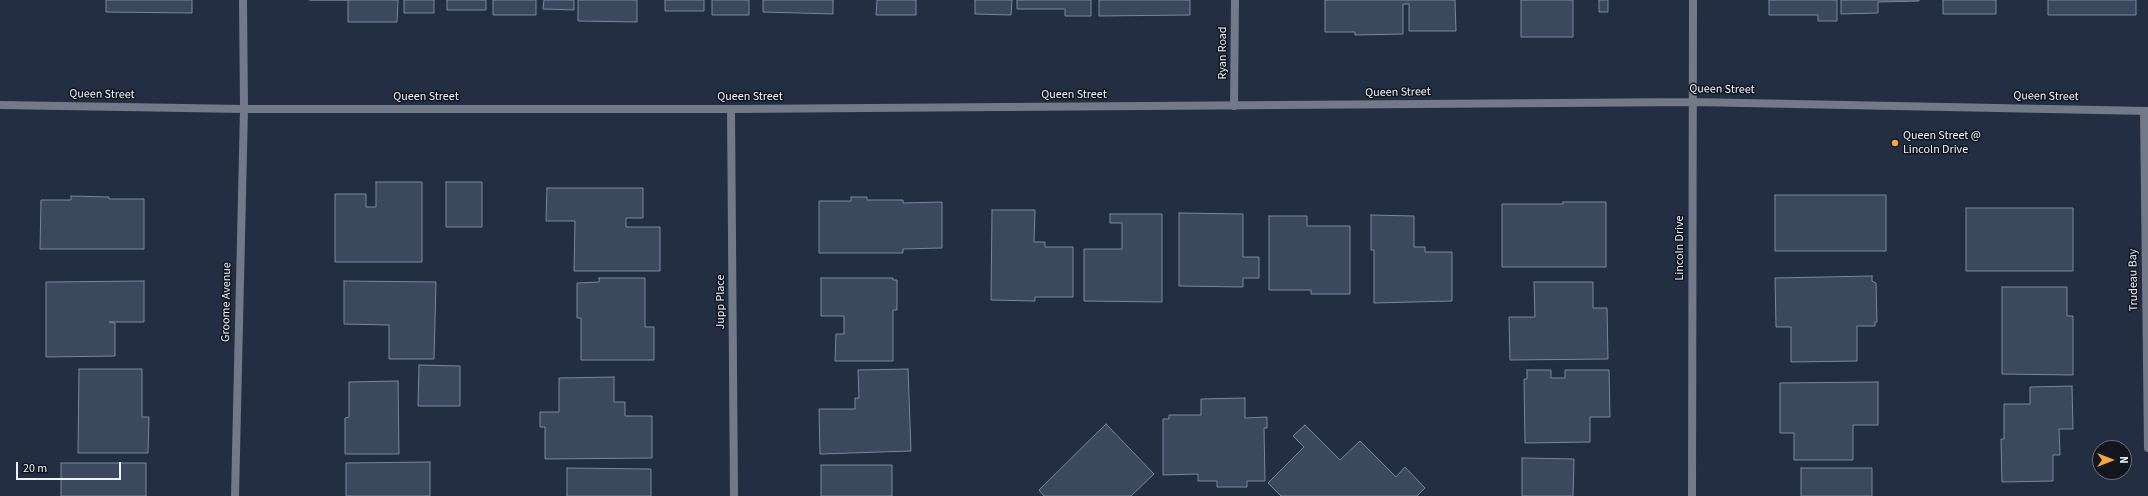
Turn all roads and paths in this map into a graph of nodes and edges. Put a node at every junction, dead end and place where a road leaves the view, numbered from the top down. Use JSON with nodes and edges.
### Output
{"nodes":[{"id":1,"x":243,"y":0,"type":"edge"},
{"id":2,"x":1235,"y":0,"type":"edge"},
{"id":3,"x":1693,"y":0,"type":"edge"},
{"id":4,"x":1692,"y":102,"type":"junction"},
{"id":5,"x":0,"y":105,"type":"edge"},
{"id":6,"x":1234,"y":106,"type":"junction"},
{"id":7,"x":244,"y":109,"type":"junction"},
{"id":8,"x":732,"y":109,"type":"junction"},
{"id":9,"x":2146,"y":111,"type":"edge"},
{"id":10,"x":2148,"y":448,"type":"edge"},
{"id":11,"x":235,"y":496,"type":"edge"},
{"id":12,"x":734,"y":496,"type":"edge"},
{"id":13,"x":1692,"y":496,"type":"edge"}],
"edges":[{"from":1,"to":7,"type":"street","name":"Groome Avenue"},
{"from":2,"to":6,"type":"street","name":"Ryan Road"},
{"from":3,"to":4,"type":"street","name":"Lincoln Drive"},
{"from":4,"to":6,"type":"street","name":"Queen Street"},
{"from":4,"to":9,"type":"street","name":"Queen Street"},
{"from":4,"to":13,"type":"street","name":"Lincoln Drive"},
{"from":5,"to":7,"type":"street","name":"Queen Street"},
{"from":6,"to":8,"type":"street","name":"Queen Street"},
{"from":7,"to":8,"type":"street","name":"Queen Street"},
{"from":7,"to":11,"type":"street","name":"Groome Avenue"},
{"from":8,"to":12,"type":"street","name":"Jupp Place"},
{"from":9,"to":10,"type":"street","name":"Trudeau Bay"}]}
